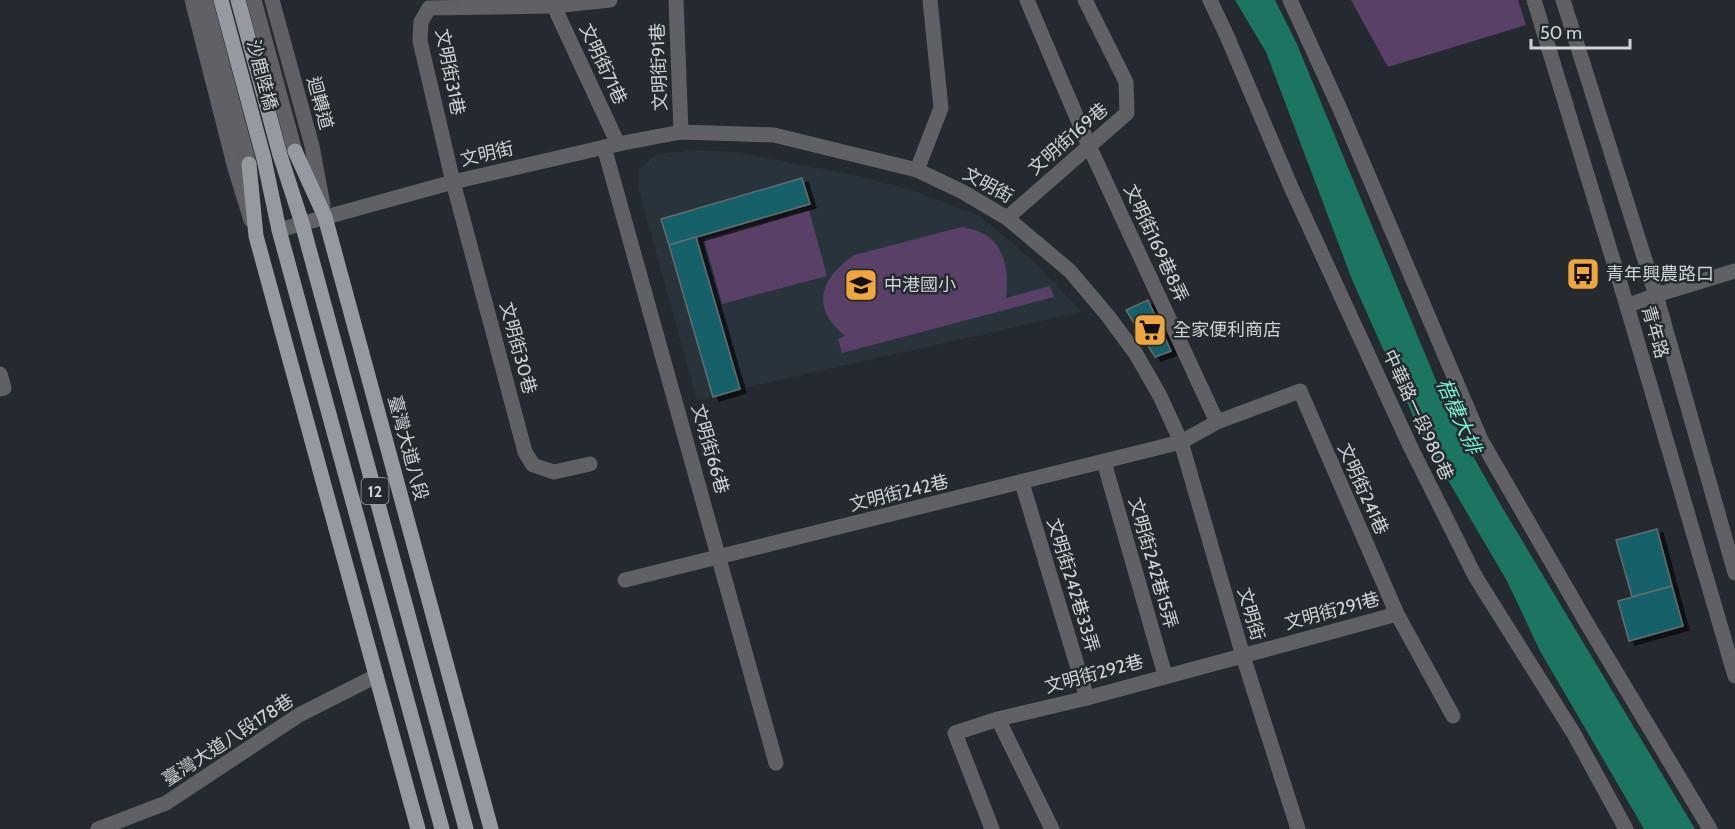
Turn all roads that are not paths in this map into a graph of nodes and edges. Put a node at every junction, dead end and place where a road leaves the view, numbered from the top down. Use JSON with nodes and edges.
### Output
{"nodes":[{"id":1,"x":192,"y":0,"type":"edge"},
{"id":2,"x":205,"y":0,"type":"edge"},
{"id":3,"x":221,"y":0,"type":"edge"},
{"id":4,"x":238,"y":0,"type":"edge"},
{"id":5,"x":254,"y":0,"type":"edge"},
{"id":6,"x":272,"y":0,"type":"edge"},
{"id":7,"x":610,"y":0,"type":"edge"},
{"id":8,"x":676,"y":0,"type":"edge"},
{"id":9,"x":930,"y":0,"type":"edge"},
{"id":10,"x":1027,"y":0,"type":"edge"},
{"id":11,"x":1085,"y":0,"type":"edge"},
{"id":12,"x":1210,"y":0,"type":"edge"},
{"id":13,"x":1290,"y":0,"type":"edge"},
{"id":14,"x":1534,"y":0,"type":"edge"},
{"id":15,"x":1563,"y":0,"type":"edge"},
{"id":16,"x":553,"y":3,"type":"edge"},
{"id":17,"x":681,"y":132,"type":"junction"},
{"id":18,"x":611,"y":145,"type":"junction"},
{"id":19,"x":1089,"y":146,"type":"junction"},
{"id":20,"x":295,"y":151,"type":"junction"},
{"id":21,"x":249,"y":164,"type":"junction"},
{"id":22,"x":916,"y":170,"type":"junction"},
{"id":23,"x":453,"y":182,"type":"junction"},
{"id":24,"x":325,"y":217,"type":"junction"},
{"id":25,"x":1007,"y":218,"type":"junction"},
{"id":26,"x":302,"y":223,"type":"junction"},
{"id":27,"x":279,"y":230,"type":"junction"},
{"id":28,"x":256,"y":236,"type":"junction"},
{"id":29,"x":1735,"y":272,"type":"edge"},
{"id":30,"x":1656,"y":295,"type":"junction"},
{"id":31,"x":1627,"y":306,"type":"junction"},
{"id":32,"x":1217,"y":422,"type":"junction"},
{"id":33,"x":1181,"y":442,"type":"junction"},
{"id":34,"x":1104,"y":462,"type":"junction"},
{"id":35,"x":590,"y":464,"type":"dead end"},
{"id":36,"x":1022,"y":483,"type":"junction"},
{"id":37,"x":720,"y":557,"type":"junction"},
{"id":38,"x":1735,"y":573,"type":"edge"},
{"id":39,"x":625,"y":580,"type":"dead end"},
{"id":40,"x":1397,"y":614,"type":"junction"},
{"id":41,"x":1243,"y":656,"type":"junction"},
{"id":42,"x":1165,"y":675,"type":"junction"},
{"id":43,"x":376,"y":676,"type":"junction"},
{"id":44,"x":1735,"y":676,"type":"edge"},
{"id":45,"x":1087,"y":698,"type":"junction"},
{"id":46,"x":1453,"y":716,"type":"dead end"},
{"id":47,"x":998,"y":719,"type":"junction"},
{"id":48,"x":777,"y":763,"type":"dead end"},
{"id":49,"x":98,"y":829,"type":"edge"},
{"id":50,"x":418,"y":829,"type":"edge"},
{"id":51,"x":442,"y":829,"type":"edge"},
{"id":52,"x":466,"y":829,"type":"edge"},
{"id":53,"x":491,"y":829,"type":"edge"},
{"id":54,"x":992,"y":829,"type":"edge"},
{"id":55,"x":1052,"y":829,"type":"edge"},
{"id":56,"x":1298,"y":829,"type":"edge"},
{"id":57,"x":1626,"y":829,"type":"edge"},
{"id":58,"x":1710,"y":829,"type":"edge"}],
"edges":[{"from":1,"to":28,"type":"street"},
{"from":2,"to":21,"type":"street"},
{"from":3,"to":27,"type":"main road","name":"沙鹿陸橋","number":"12"},
{"from":4,"to":26,"type":"main road","name":"沙鹿陸橋","number":"12"},
{"from":5,"to":20,"type":"street"},
{"from":6,"to":24,"type":"street","name":"迴轉道"},
{"from":7,"to":16,"type":"street","name":"文明街31巷"},
{"from":8,"to":17,"type":"street","name":"文明街91巷"},
{"from":9,"to":22,"type":"street"},
{"from":10,"to":19,"type":"street","name":"文明街169巷8弄"},
{"from":11,"to":19,"type":"street","name":"文明街169巷"},
{"from":12,"to":57,"type":"street","name":"中華路一段980巷"},
{"from":13,"to":58,"type":"street"},
{"from":14,"to":31,"type":"street","name":"青年路"},
{"from":15,"to":30,"type":"street","name":"青年路"},
{"from":16,"to":18,"type":"street","name":"文明街71巷"},
{"from":16,"to":23,"type":"street","name":"文明街31巷"},
{"from":17,"to":18,"type":"street","name":"文明街"},
{"from":17,"to":22,"type":"street","name":"文明街"},
{"from":18,"to":23,"type":"street","name":"文明街"},
{"from":18,"to":37,"type":"street","name":"文明街66巷"},
{"from":19,"to":25,"type":"street","name":"文明街169巷"},
{"from":19,"to":32,"type":"street","name":"文明街169巷8弄"},
{"from":20,"to":24,"type":"main road","name":"臺灣大道八段","number":"12"},
{"from":20,"to":26,"type":"main road","number":"12"},
{"from":21,"to":27,"type":"main road","number":"12"},
{"from":21,"to":28,"type":"main road"},
{"from":22,"to":25,"type":"street","name":"文明街"},
{"from":23,"to":24,"type":"street","name":"文明街"},
{"from":23,"to":35,"type":"street","name":"文明街30巷"},
{"from":24,"to":26,"type":"street","name":"文明街"},
{"from":24,"to":53,"type":"main road","name":"臺灣大道八段","number":"12"},
{"from":25,"to":33,"type":"street","name":"文明街"},
{"from":26,"to":27,"type":"street","name":"文明街"},
{"from":26,"to":52,"type":"main road","number":"12"},
{"from":27,"to":51,"type":"main road","number":"12"},
{"from":28,"to":43,"type":"main road"},
{"from":29,"to":30,"type":"street"},
{"from":30,"to":31,"type":"street"},
{"from":30,"to":38,"type":"street","name":"青年路"},
{"from":31,"to":44,"type":"street","name":"青年路"},
{"from":32,"to":33,"type":"street","name":"文明街241巷"},
{"from":32,"to":40,"type":"street","name":"文明街241巷"},
{"from":33,"to":34,"type":"street","name":"文明街242巷"},
{"from":33,"to":41,"type":"street","name":"文明街"},
{"from":34,"to":36,"type":"street","name":"文明街242巷"},
{"from":34,"to":42,"type":"street","name":"文明街242巷15弄"},
{"from":36,"to":37,"type":"street","name":"文明街242巷"},
{"from":36,"to":45,"type":"street","name":"文明街242巷33弄"},
{"from":37,"to":39,"type":"street","name":"文明街242巷"},
{"from":37,"to":48,"type":"street","name":"文明街66巷"},
{"from":40,"to":41,"type":"street","name":"文明街291巷"},
{"from":40,"to":46,"type":"street","name":"文明街241巷"},
{"from":41,"to":42,"type":"street","name":"文明街292巷"},
{"from":41,"to":56,"type":"street","name":"文明街"},
{"from":42,"to":45,"type":"street","name":"文明街292巷"},
{"from":43,"to":49,"type":"street","name":"臺灣大道八段178巷"},
{"from":43,"to":50,"type":"main road"},
{"from":45,"to":47,"type":"street","name":"文明街292巷"},
{"from":47,"to":54,"type":"street","name":"文明街292巷"},
{"from":47,"to":55,"type":"street"}]}
